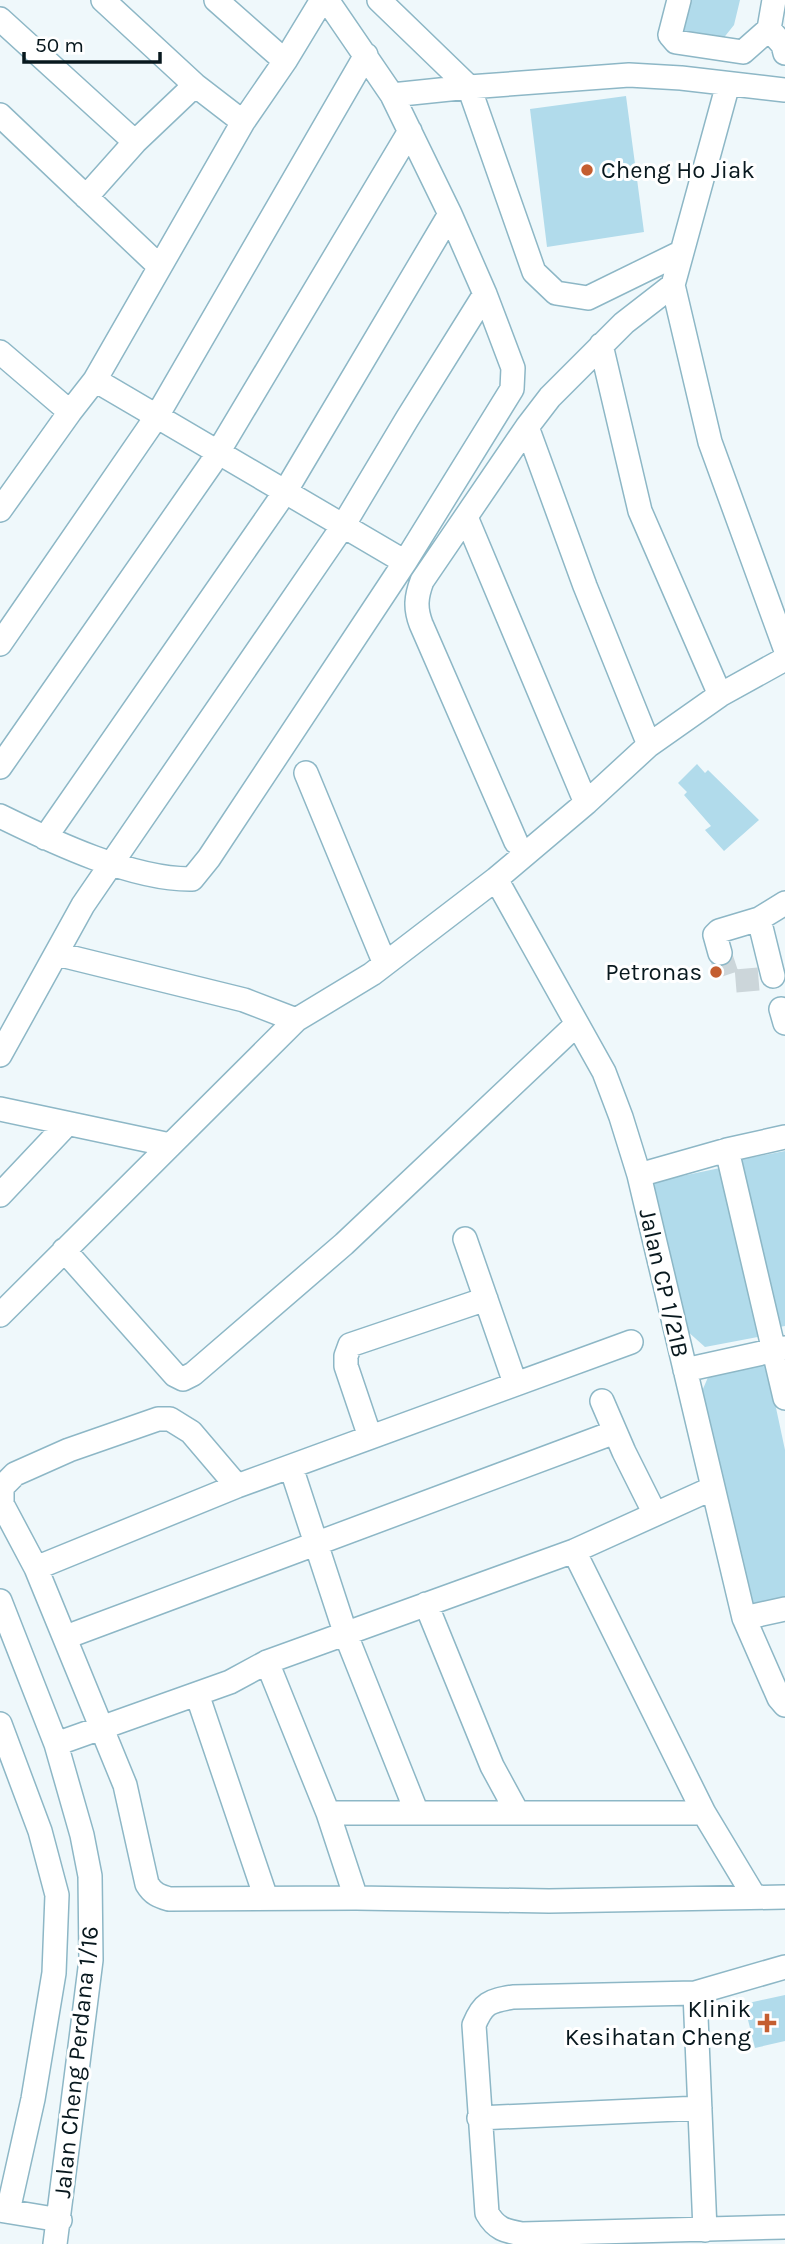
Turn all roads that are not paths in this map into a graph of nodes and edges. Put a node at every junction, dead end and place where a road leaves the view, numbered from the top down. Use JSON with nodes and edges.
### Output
{"nodes":[{"id":1,"x":103,"y":0,"type":"edge"},
{"id":2,"x":216,"y":0,"type":"edge"},
{"id":3,"x":325,"y":0,"type":"edge"},
{"id":4,"x":379,"y":0,"type":"edge"},
{"id":5,"x":679,"y":0,"type":"edge"},
{"id":6,"x":774,"y":0,"type":"edge"},
{"id":7,"x":0,"y":19,"type":"edge"},
{"id":8,"x":769,"y":29,"type":"junction"},
{"id":9,"x":785,"y":53,"type":"edge"},
{"id":10,"x":366,"y":55,"type":"junction"},
{"id":11,"x":285,"y":61,"type":"junction"},
{"id":12,"x":728,"y":84,"type":"junction"},
{"id":13,"x":195,"y":85,"type":"junction"},
{"id":14,"x":469,"y":87,"type":"junction"},
{"id":15,"x":785,"y":90,"type":"edge"},
{"id":16,"x":392,"y":95,"type":"junction"},
{"id":17,"x":0,"y":115,"type":"edge"},
{"id":18,"x":243,"y":122,"type":"junction"},
{"id":19,"x":410,"y":131,"type":"junction"},
{"id":20,"x":135,"y":142,"type":"junction"},
{"id":21,"x":86,"y":197,"type":"junction"},
{"id":22,"x":450,"y":214,"type":"junction"},
{"id":23,"x":682,"y":252,"type":"junction"},
{"id":24,"x":159,"y":266,"type":"junction"},
{"id":25,"x":673,"y":285,"type":"junction"},
{"id":26,"x":485,"y":294,"type":"junction"},
{"id":27,"x":601,"y":345,"type":"junction"},
{"id":28,"x":0,"y":352,"type":"edge"},
{"id":29,"x":95,"y":380,"type":"junction"},
{"id":30,"x":70,"y":412,"type":"junction"},
{"id":31,"x":157,"y":416,"type":"junction"},
{"id":32,"x":527,"y":427,"type":"junction"},
{"id":33,"x":218,"y":452,"type":"junction"},
{"id":34,"x":285,"y":492,"type":"junction"},
{"id":35,"x":0,"y":510,"type":"edge"},
{"id":36,"x":466,"y":517,"type":"junction"},
{"id":37,"x":343,"y":526,"type":"junction"},
{"id":38,"x":405,"y":562,"type":"junction"},
{"id":39,"x":0,"y":644,"type":"edge"},
{"id":40,"x":785,"y":648,"type":"edge"},
{"id":41,"x":785,"y":659,"type":"edge"},
{"id":42,"x":720,"y":695,"type":"junction"},
{"id":43,"x":649,"y":745,"type":"junction"},
{"id":44,"x":0,"y":766,"type":"edge"},
{"id":45,"x":306,"y":773,"type":"dead end"},
{"id":46,"x":586,"y":803,"type":"junction"},
{"id":47,"x":0,"y":816,"type":"edge"},
{"id":48,"x":45,"y":838,"type":"junction"},
{"id":49,"x":516,"y":842,"type":"dead end"},
{"id":50,"x":112,"y":863,"type":"junction"},
{"id":51,"x":496,"y":879,"type":"junction"},
{"id":52,"x":785,"y":903,"type":"edge"},
{"id":53,"x":759,"y":919,"type":"junction"},
{"id":54,"x":720,"y":953,"type":"dead end"},
{"id":55,"x":57,"y":954,"type":"junction"},
{"id":56,"x":385,"y":964,"type":"junction"},
{"id":57,"x":772,"y":977,"type":"edge"},
{"id":58,"x":296,"y":1020,"type":"junction"},
{"id":59,"x":577,"y":1024,"type":"junction"},
{"id":60,"x":0,"y":1055,"type":"edge"},
{"id":61,"x":0,"y":1109,"type":"edge"},
{"id":62,"x":66,"y":1124,"type":"junction"},
{"id":63,"x":785,"y":1136,"type":"edge"},
{"id":64,"x":170,"y":1145,"type":"junction"},
{"id":65,"x":727,"y":1150,"type":"junction"},
{"id":66,"x":639,"y":1175,"type":"junction"},
{"id":67,"x":0,"y":1195,"type":"edge"},
{"id":68,"x":465,"y":1239,"type":"dead end"},
{"id":69,"x":64,"y":1251,"type":"junction"},
{"id":70,"x":486,"y":1299,"type":"junction"},
{"id":71,"x":0,"y":1315,"type":"edge"},
{"id":72,"x":631,"y":1342,"type":"dead end"},
{"id":73,"x":780,"y":1350,"type":"edge"},
{"id":74,"x":685,"y":1370,"type":"junction"},
{"id":75,"x":515,"y":1383,"type":"junction"},
{"id":76,"x":785,"y":1398,"type":"edge"},
{"id":77,"x":602,"y":1401,"type":"dead end"},
{"id":78,"x":615,"y":1432,"type":"junction"},
{"id":79,"x":370,"y":1437,"type":"junction"},
{"id":80,"x":290,"y":1467,"type":"junction"},
{"id":81,"x":237,"y":1486,"type":"junction"},
{"id":82,"x":713,"y":1488,"type":"junction"},
{"id":83,"x":655,"y":1514,"type":"junction"},
{"id":84,"x":317,"y":1544,"type":"junction"},
{"id":85,"x":574,"y":1552,"type":"junction"},
{"id":86,"x":36,"y":1568,"type":"junction"},
{"id":87,"x":0,"y":1601,"type":"edge"},
{"id":88,"x":426,"y":1604,"type":"junction"},
{"id":89,"x":785,"y":1609,"type":"edge"},
{"id":90,"x":744,"y":1618,"type":"junction"},
{"id":91,"x":346,"y":1635,"type":"junction"},
{"id":92,"x":66,"y":1637,"type":"junction"},
{"id":93,"x":267,"y":1662,"type":"junction"},
{"id":94,"x":197,"y":1694,"type":"junction"},
{"id":95,"x":785,"y":1705,"type":"edge"},
{"id":96,"x":0,"y":1724,"type":"edge"},
{"id":97,"x":103,"y":1728,"type":"junction"},
{"id":98,"x":56,"y":1744,"type":"junction"},
{"id":99,"x":517,"y":1812,"type":"junction"},
{"id":100,"x":328,"y":1813,"type":"junction"},
{"id":101,"x":704,"y":1813,"type":"junction"},
{"id":102,"x":417,"y":1814,"type":"junction"},
{"id":103,"x":754,"y":1896,"type":"junction"},
{"id":104,"x":785,"y":1897,"type":"edge"},
{"id":105,"x":266,"y":1898,"type":"junction"},
{"id":106,"x":356,"y":1898,"type":"junction"},
{"id":107,"x":785,"y":1968,"type":"edge"},
{"id":108,"x":695,"y":1993,"type":"junction"},
{"id":109,"x":700,"y":2108,"type":"junction"},
{"id":110,"x":479,"y":2118,"type":"junction"},
{"id":111,"x":4,"y":2211,"type":"edge"},
{"id":112,"x":60,"y":2220,"type":"junction"},
{"id":113,"x":785,"y":2227,"type":"edge"},
{"id":114,"x":705,"y":2230,"type":"junction"},
{"id":115,"x":55,"y":2244,"type":"edge"}],
"edges":[{"from":1,"to":13,"type":"street"},
{"from":2,"to":11,"type":"street"},
{"from":3,"to":10,"type":"street"},
{"from":3,"to":11,"type":"street"},
{"from":4,"to":14,"type":"street"},
{"from":5,"to":8,"type":"street"},
{"from":6,"to":8,"type":"street"},
{"from":7,"to":20,"type":"street"},
{"from":8,"to":9,"type":"street"},
{"from":10,"to":16,"type":"street"},
{"from":10,"to":31,"type":"street"},
{"from":11,"to":18,"type":"street"},
{"from":12,"to":14,"type":"street"},
{"from":12,"to":15,"type":"street"},
{"from":12,"to":23,"type":"street"},
{"from":13,"to":18,"type":"street"},
{"from":13,"to":20,"type":"street"},
{"from":14,"to":16,"type":"street"},
{"from":14,"to":23,"type":"street"},
{"from":16,"to":19,"type":"street"},
{"from":17,"to":21,"type":"street"},
{"from":18,"to":24,"type":"street"},
{"from":19,"to":22,"type":"street"},
{"from":19,"to":33,"type":"street"},
{"from":20,"to":21,"type":"street"},
{"from":21,"to":24,"type":"street"},
{"from":22,"to":26,"type":"street"},
{"from":22,"to":34,"type":"street"},
{"from":23,"to":25,"type":"street"},
{"from":24,"to":29,"type":"street"},
{"from":25,"to":27,"type":"street"},
{"from":25,"to":40,"type":"street"},
{"from":26,"to":37,"type":"street"},
{"from":26,"to":38,"type":"street"},
{"from":27,"to":32,"type":"street"},
{"from":27,"to":42,"type":"street"},
{"from":28,"to":30,"type":"street"},
{"from":29,"to":30,"type":"street"},
{"from":29,"to":31,"type":"street"},
{"from":30,"to":35,"type":"street"},
{"from":31,"to":33,"type":"street"},
{"from":31,"to":39,"type":"street"},
{"from":32,"to":36,"type":"street"},
{"from":32,"to":43,"type":"street"},
{"from":33,"to":34,"type":"street"},
{"from":33,"to":44,"type":"street"},
{"from":34,"to":37,"type":"street"},
{"from":34,"to":48,"type":"street"},
{"from":36,"to":46,"type":"street"},
{"from":36,"to":49,"type":"street"},
{"from":37,"to":38,"type":"street"},
{"from":37,"to":50,"type":"street"},
{"from":38,"to":50,"type":"street"},
{"from":41,"to":42,"type":"street"},
{"from":42,"to":43,"type":"street"},
{"from":43,"to":46,"type":"street"},
{"from":45,"to":56,"type":"street"},
{"from":46,"to":51,"type":"street"},
{"from":47,"to":48,"type":"street"},
{"from":48,"to":50,"type":"street"},
{"from":50,"to":55,"type":"street"},
{"from":51,"to":56,"type":"street"},
{"from":51,"to":59,"type":"street","name":"Jalan CP 1/21B"},
{"from":52,"to":53,"type":"street"},
{"from":53,"to":54,"type":"street"},
{"from":53,"to":57,"type":"street"},
{"from":55,"to":58,"type":"street"},
{"from":55,"to":60,"type":"street"},
{"from":56,"to":58,"type":"street"},
{"from":58,"to":64,"type":"street"},
{"from":59,"to":66,"type":"street","name":"Jalan CP 1/21B"},
{"from":59,"to":69,"type":"street"},
{"from":61,"to":62,"type":"street"},
{"from":62,"to":64,"type":"street"},
{"from":62,"to":67,"type":"street"},
{"from":63,"to":65,"type":"street"},
{"from":64,"to":69,"type":"street"},
{"from":65,"to":66,"type":"street"},
{"from":65,"to":73,"type":"street"},
{"from":66,"to":74,"type":"street","name":"Jalan CP 1/21B"},
{"from":68,"to":70,"type":"street"},
{"from":69,"to":71,"type":"street"},
{"from":70,"to":75,"type":"street"},
{"from":70,"to":79,"type":"street"},
{"from":72,"to":75,"type":"street"},
{"from":73,"to":74,"type":"street"},
{"from":73,"to":76,"type":"street"},
{"from":74,"to":82,"type":"street","name":"Jalan CP 1/21B"},
{"from":75,"to":79,"type":"street"},
{"from":77,"to":78,"type":"street"},
{"from":78,"to":83,"type":"street"},
{"from":78,"to":84,"type":"street"},
{"from":79,"to":80,"type":"street"},
{"from":80,"to":81,"type":"street"},
{"from":80,"to":84,"type":"street"},
{"from":81,"to":86,"type":"street"},
{"from":81,"to":86,"type":"street"},
{"from":82,"to":83,"type":"street"},
{"from":82,"to":90,"type":"street","name":"Jalan CP 1/21B"},
{"from":83,"to":85,"type":"street"},
{"from":84,"to":91,"type":"street"},
{"from":84,"to":92,"type":"street"},
{"from":85,"to":88,"type":"street"},
{"from":85,"to":101,"type":"street"},
{"from":86,"to":92,"type":"street"},
{"from":87,"to":98,"type":"street","name":"Jalan Cheng Perdana 1/16"},
{"from":88,"to":91,"type":"street"},
{"from":88,"to":99,"type":"street"},
{"from":89,"to":90,"type":"street"},
{"from":90,"to":95,"type":"street","name":"Jalan CP 1/21B"},
{"from":91,"to":93,"type":"street"},
{"from":91,"to":102,"type":"street"},
{"from":92,"to":97,"type":"street"},
{"from":93,"to":94,"type":"street"},
{"from":93,"to":100,"type":"street"},
{"from":94,"to":97,"type":"street"},
{"from":94,"to":105,"type":"street"},
{"from":96,"to":111,"type":"street"},
{"from":97,"to":98,"type":"street"},
{"from":97,"to":105,"type":"street"},
{"from":98,"to":112,"type":"street","name":"Jalan Cheng Perdana 1/16"},
{"from":99,"to":101,"type":"street"},
{"from":99,"to":102,"type":"street"},
{"from":100,"to":102,"type":"street"},
{"from":100,"to":106,"type":"street"},
{"from":101,"to":103,"type":"street"},
{"from":103,"to":104,"type":"street"},
{"from":103,"to":106,"type":"street"},
{"from":105,"to":106,"type":"street"},
{"from":107,"to":108,"type":"street"},
{"from":108,"to":109,"type":"street"},
{"from":108,"to":110,"type":"street"},
{"from":109,"to":110,"type":"street"},
{"from":109,"to":114,"type":"street"},
{"from":110,"to":114,"type":"street"},
{"from":111,"to":112,"type":"street"},
{"from":112,"to":115,"type":"street","name":"Jalan Cheng Perdana 1/16"},
{"from":113,"to":114,"type":"street"}]}
